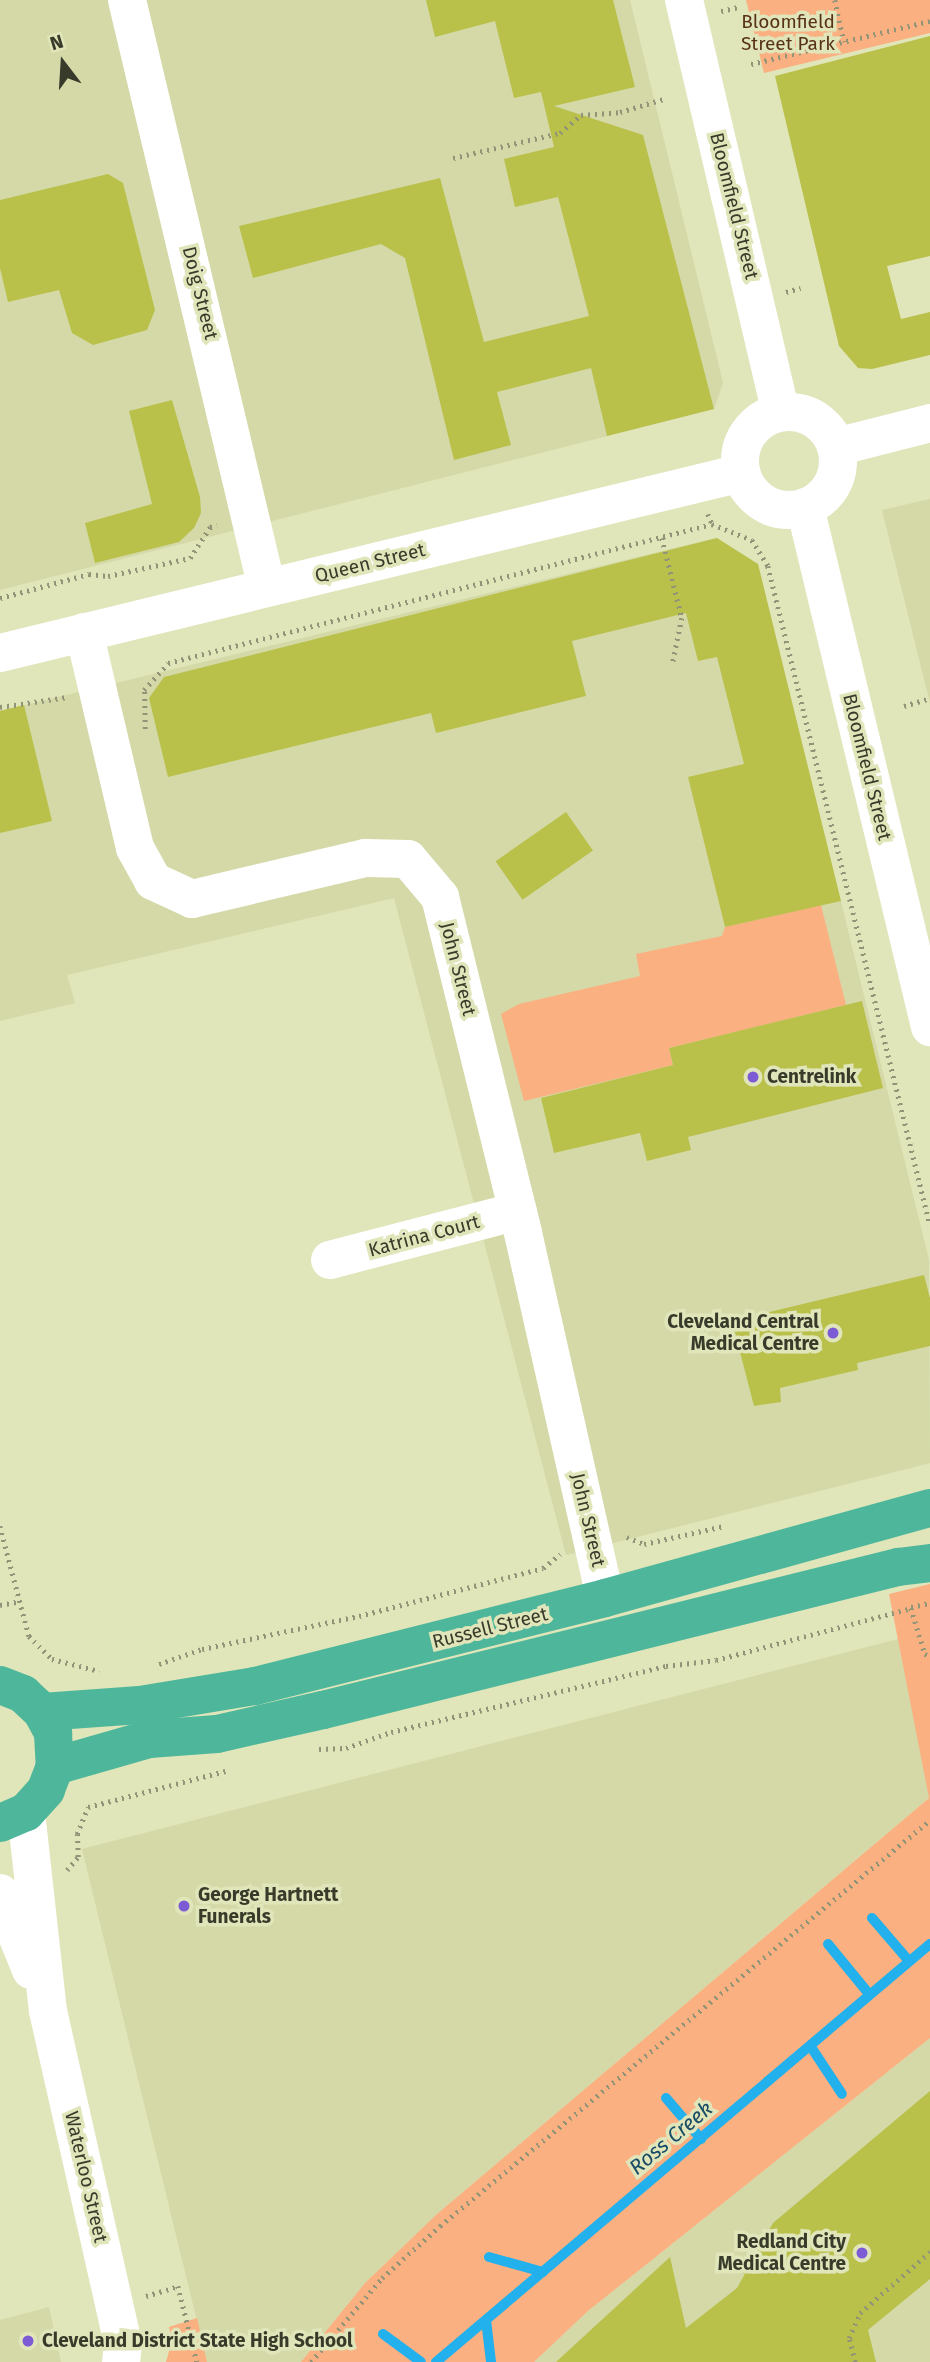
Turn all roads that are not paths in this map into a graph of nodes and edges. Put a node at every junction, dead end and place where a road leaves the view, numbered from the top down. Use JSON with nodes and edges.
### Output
{"nodes":[{"id":1,"x":127,"y":0,"type":"edge"},
{"id":2,"x":684,"y":0,"type":"edge"},
{"id":3,"x":781,"y":412,"type":"junction"},
{"id":4,"x":930,"y":423,"type":"edge"},
{"id":5,"x":836,"y":447,"type":"junction"},
{"id":6,"x":741,"y":473,"type":"junction"},
{"id":7,"x":805,"y":507,"type":"junction"},
{"id":8,"x":267,"y":588,"type":"junction"},
{"id":9,"x":84,"y":632,"type":"junction"},
{"id":10,"x":0,"y":653,"type":"edge"},
{"id":11,"x":930,"y":1027,"type":"edge"},
{"id":12,"x":518,"y":1211,"type":"junction"},
{"id":13,"x":330,"y":1261,"type":"dead end"},
{"id":14,"x":930,"y":1508,"type":"edge"},
{"id":15,"x":930,"y":1563,"type":"edge"},
{"id":16,"x":605,"y":1598,"type":"junction"},
{"id":17,"x":0,"y":1684,"type":"edge"},
{"id":18,"x":42,"y":1712,"type":"junction"},
{"id":19,"x":55,"y":1766,"type":"junction"},
{"id":20,"x":13,"y":1817,"type":"edge"},
{"id":21,"x":17,"y":1888,"type":"edge"},
{"id":22,"x":122,"y":2353,"type":"edge"}],
"edges":[{"from":1,"to":8,"type":"street","name":"Doig Street"},
{"from":2,"to":3,"type":"street","name":"Bloomfield Street"},
{"from":3,"to":5,"type":"street"},
{"from":3,"to":6,"type":"street"},
{"from":4,"to":5,"type":"street"},
{"from":5,"to":7,"type":"street"},
{"from":6,"to":7,"type":"street"},
{"from":6,"to":8,"type":"street","name":"Queen Street"},
{"from":7,"to":11,"type":"street","name":"Bloomfield Street"},
{"from":8,"to":9,"type":"street","name":"Queen Street"},
{"from":9,"to":10,"type":"street","name":"Queen Street"},
{"from":9,"to":12,"type":"street","name":"John Street"},
{"from":12,"to":13,"type":"street","name":"Katrina Court"},
{"from":12,"to":16,"type":"street","name":"John Street"},
{"from":14,"to":16,"type":"highway","name":"Russell Street"},
{"from":15,"to":19,"type":"highway","name":"Russell Street"},
{"from":16,"to":18,"type":"highway","name":"Russell Street"},
{"from":17,"to":18,"type":"highway"},
{"from":18,"to":19,"type":"highway"},
{"from":19,"to":20,"type":"highway"},
{"from":20,"to":21,"type":"street","name":"Waterloo Street"},
{"from":21,"to":22,"type":"street","name":"Waterloo Street"}]}
